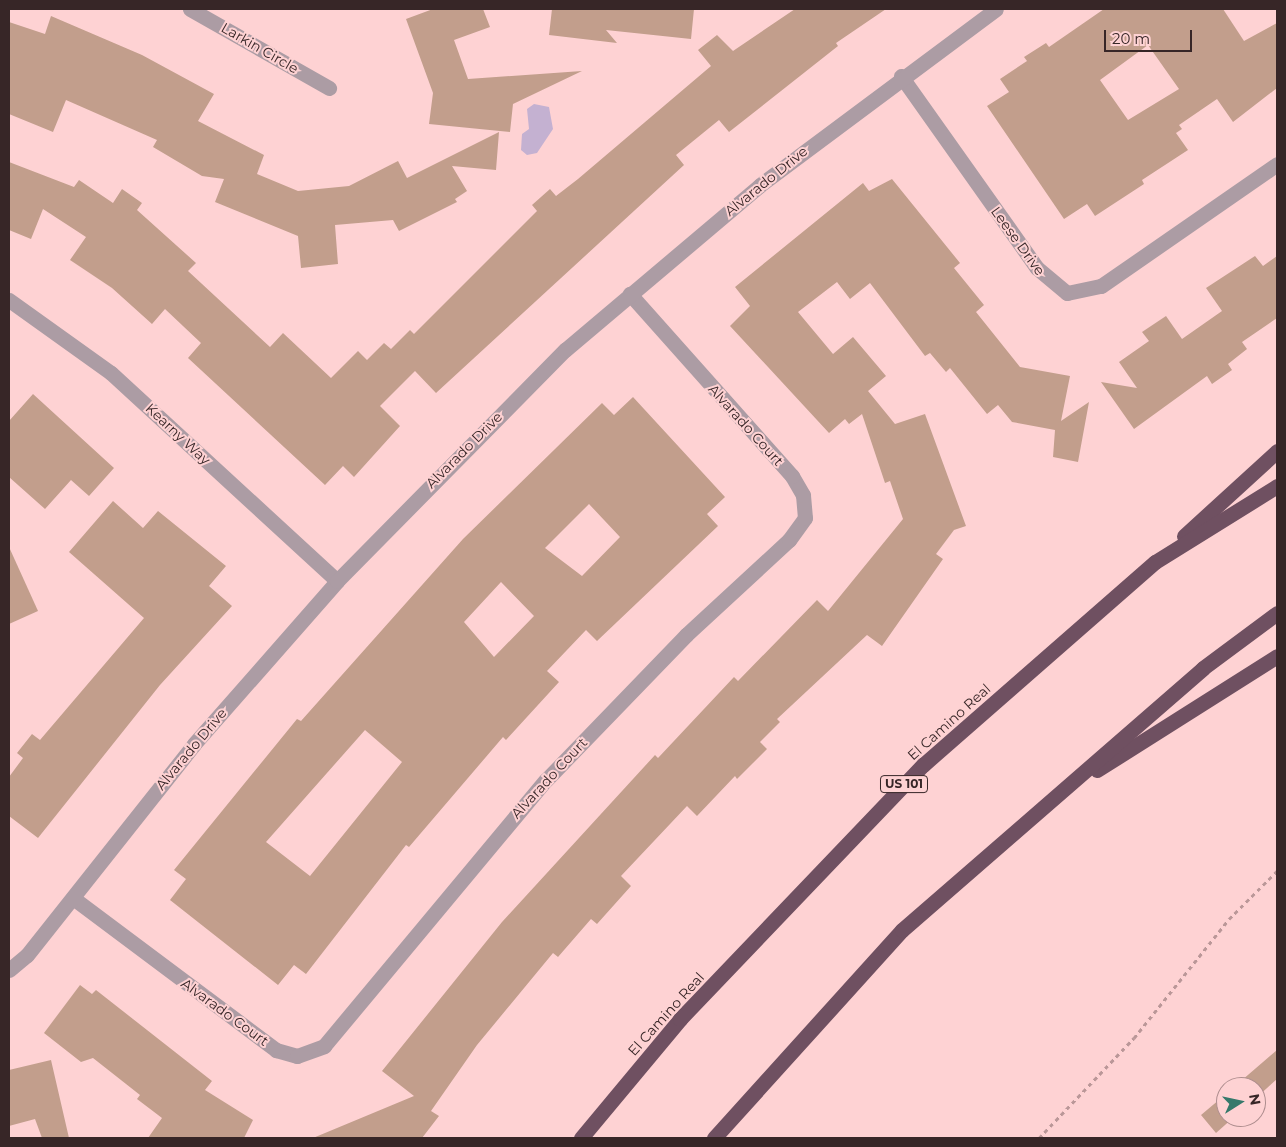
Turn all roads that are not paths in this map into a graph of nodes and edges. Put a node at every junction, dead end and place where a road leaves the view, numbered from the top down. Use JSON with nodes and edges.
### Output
{"nodes":[{"id":1,"x":190,"y":9,"type":"edge"},
{"id":2,"x":996,"y":9,"type":"edge"},
{"id":3,"x":901,"y":76,"type":"junction"},
{"id":4,"x":329,"y":88,"type":"dead end"},
{"id":5,"x":1277,"y":164,"type":"edge"},
{"id":6,"x":630,"y":294,"type":"junction"},
{"id":7,"x":9,"y":300,"type":"edge"},
{"id":8,"x":1277,"y":451,"type":"edge"},
{"id":9,"x":1277,"y":486,"type":"edge"},
{"id":10,"x":1155,"y":562,"type":"junction"},
{"id":11,"x":337,"y":581,"type":"junction"},
{"id":12,"x":1277,"y":613,"type":"edge"},
{"id":13,"x":1277,"y":656,"type":"edge"},
{"id":14,"x":1050,"y":800,"type":"junction"},
{"id":15,"x":73,"y":898,"type":"junction"},
{"id":16,"x":9,"y":970,"type":"edge"},
{"id":17,"x":581,"y":1138,"type":"edge"},
{"id":18,"x":714,"y":1138,"type":"edge"}],
"edges":[{"from":1,"to":4,"type":"street","name":"Larkin Circle"},
{"from":2,"to":3,"type":"street","name":"Alvarado Drive"},
{"from":3,"to":5,"type":"street","name":"Leese Drive"},
{"from":3,"to":6,"type":"street","name":"Alvarado Drive"},
{"from":6,"to":11,"type":"street","name":"Alvarado Drive"},
{"from":6,"to":15,"type":"street","name":"Alvarado Court"},
{"from":7,"to":11,"type":"street","name":"Kearny Way"},
{"from":8,"to":10,"type":"highway"},
{"from":9,"to":10,"type":"highway","name":"El Camino Real","number":"US 101"},
{"from":10,"to":17,"type":"highway","name":"El Camino Real","number":"US 101"},
{"from":11,"to":15,"type":"street","name":"Alvarado Drive"},
{"from":12,"to":14,"type":"highway"},
{"from":13,"to":14,"type":"highway"},
{"from":14,"to":18,"type":"highway"},
{"from":15,"to":16,"type":"street","name":"Alvarado Drive"}]}
